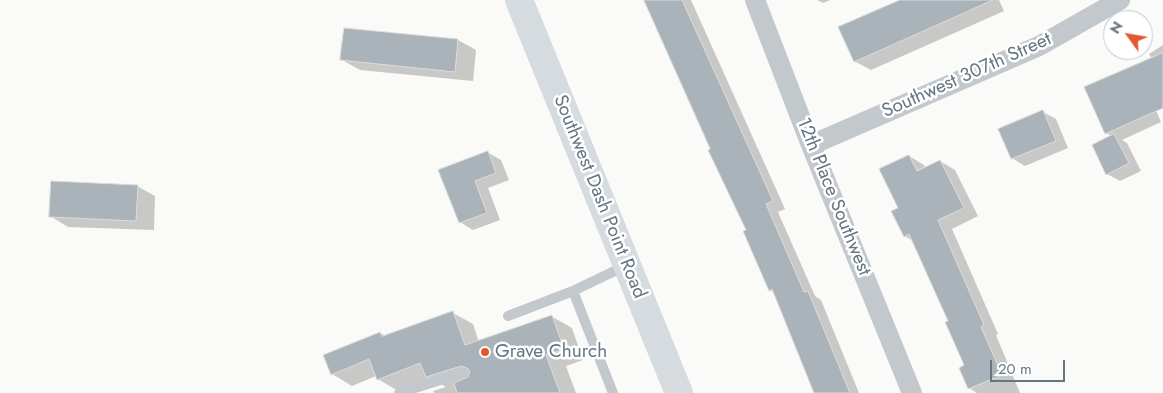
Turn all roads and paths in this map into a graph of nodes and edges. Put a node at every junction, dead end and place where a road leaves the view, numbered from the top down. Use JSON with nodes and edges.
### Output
{"nodes":[{"id":1,"x":519,"y":0,"type":"edge"},
{"id":2,"x":755,"y":0,"type":"edge"},
{"id":3,"x":1120,"y":0,"type":"edge"},
{"id":4,"x":811,"y":145,"type":"junction"},
{"id":5,"x":627,"y":265,"type":"junction"},
{"id":6,"x":573,"y":291,"type":"junction"},
{"id":7,"x":508,"y":316,"type":"dead end"},
{"id":8,"x":463,"y":373,"type":"dead end"},
{"id":9,"x":399,"y":393,"type":"edge"},
{"id":10,"x":613,"y":393,"type":"edge"},
{"id":11,"x":679,"y":393,"type":"edge"},
{"id":12,"x":912,"y":393,"type":"edge"}],
"edges":[{"from":1,"to":5,"type":"main road","name":"Southwest Dash Point Road"},
{"from":2,"to":4,"type":"street","name":"12th Place Southwest"},
{"from":3,"to":4,"type":"street","name":"Southwest 307th Street"},
{"from":4,"to":12,"type":"street","name":"12th Place Southwest"},
{"from":5,"to":6,"type":"lane"},
{"from":5,"to":11,"type":"main road","name":"Southwest Dash Point Road"},
{"from":6,"to":7,"type":"lane"},
{"from":6,"to":10,"type":"lane"},
{"from":8,"to":9,"type":"lane"}]}
